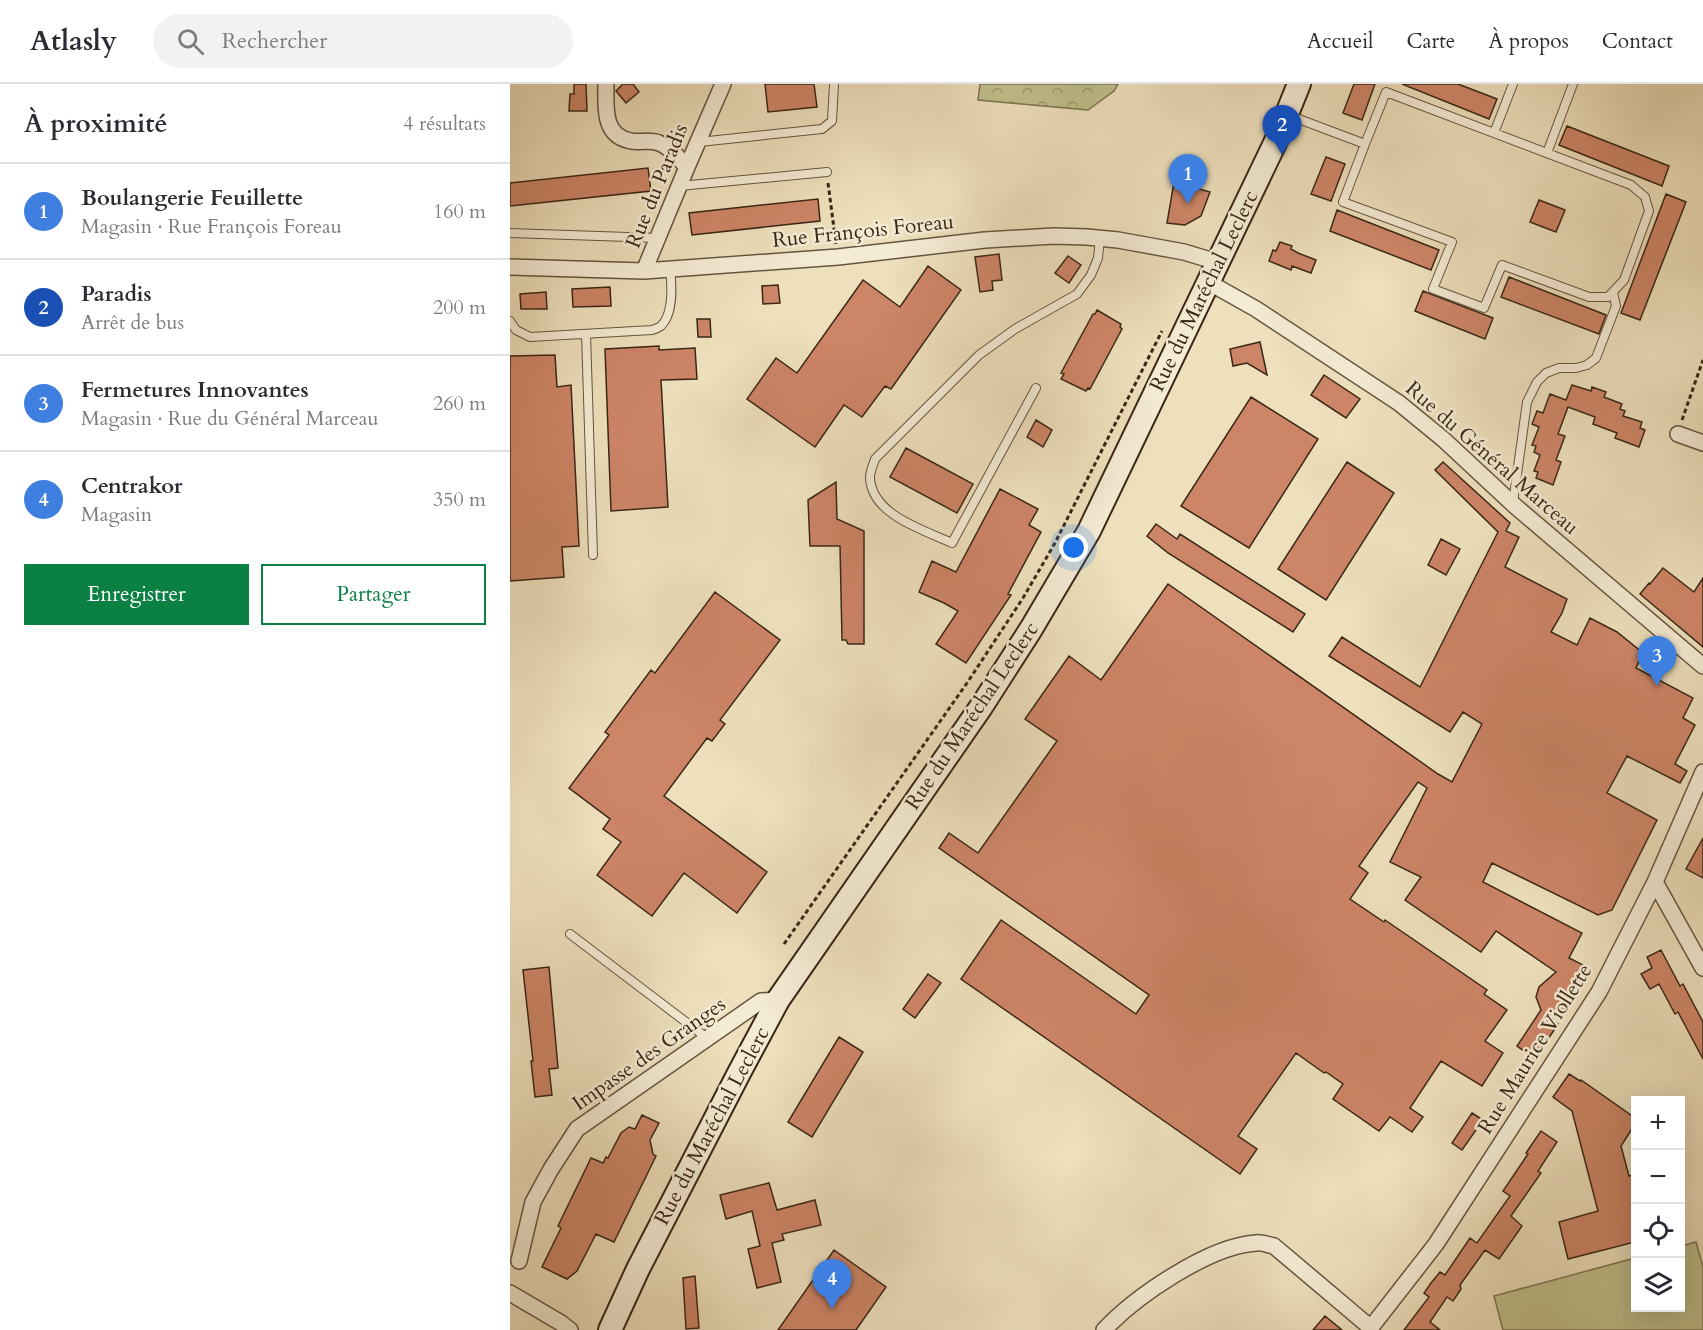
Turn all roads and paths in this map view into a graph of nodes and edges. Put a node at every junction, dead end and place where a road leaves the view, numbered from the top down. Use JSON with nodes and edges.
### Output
{"nodes":[{"id":1,"x":606,"y":84,"type":"edge"},
{"id":2,"x":723,"y":84,"type":"edge"},
{"id":3,"x":834,"y":84,"type":"edge"},
{"id":4,"x":1299,"y":84,"type":"edge"},
{"id":5,"x":1514,"y":84,"type":"edge"},
{"id":6,"x":1573,"y":84,"type":"edge"},
{"id":7,"x":1287,"y":115,"type":"junction"},
{"id":8,"x":1494,"y":133,"type":"junction"},
{"id":9,"x":697,"y":142,"type":"junction"},
{"id":10,"x":1365,"y":144,"type":"junction"},
{"id":11,"x":1547,"y":153,"type":"junction"},
{"id":12,"x":687,"y":167,"type":"junction"},
{"id":13,"x":827,"y":172,"type":"joint"},
{"id":14,"x":679,"y":186,"type":"junction"},
{"id":15,"x":510,"y":233,"type":"edge"},
{"id":16,"x":658,"y":238,"type":"junction"},
{"id":17,"x":1100,"y":238,"type":"junction"},
{"id":18,"x":838,"y":257,"type":"junction"},
{"id":19,"x":510,"y":267,"type":"edge"},
{"id":20,"x":670,"y":269,"type":"junction"},
{"id":21,"x":644,"y":271,"type":"junction"},
{"id":22,"x":1213,"y":272,"type":"junction"},
{"id":23,"x":1613,"y":292,"type":"junction"},
{"id":24,"x":510,"y":321,"type":"edge"},
{"id":25,"x":1163,"y":329,"type":"dead end"},
{"id":26,"x":586,"y":334,"type":"junction"},
{"id":27,"x":1703,"y":360,"type":"edge"},
{"id":28,"x":1036,"y":388,"type":"dead end"},
{"id":29,"x":1678,"y":434,"type":"joint"},
{"id":30,"x":1703,"y":443,"type":"edge"},
{"id":31,"x":1513,"y":503,"type":"junction"},
{"id":32,"x":593,"y":555,"type":"dead end"},
{"id":33,"x":1703,"y":666,"type":"edge"},
{"id":34,"x":1703,"y":772,"type":"edge"},
{"id":35,"x":1655,"y":882,"type":"junction"},
{"id":36,"x":570,"y":934,"type":"dead end"},
{"id":37,"x":784,"y":944,"type":"dead end"},
{"id":38,"x":1703,"y":968,"type":"edge"},
{"id":39,"x":778,"y":1000,"type":"junction"},
{"id":40,"x":707,"y":1038,"type":"junction"},
{"id":41,"x":519,"y":1261,"type":"dead end"},
{"id":42,"x":510,"y":1293,"type":"edge"},
{"id":43,"x":1370,"y":1329,"type":"edge"},
{"id":44,"x":570,"y":1330,"type":"edge"},
{"id":45,"x":610,"y":1330,"type":"edge"},
{"id":46,"x":1104,"y":1330,"type":"edge"}],
"edges":[{"from":1,"to":12,"type":"street"},
{"from":2,"to":9,"type":"street","name":"Rue du Paradis"},
{"from":3,"to":9,"type":"lane"},
{"from":4,"to":7,"type":"main road","name":"Rue du Maréchal Leclerc"},
{"from":5,"to":8,"type":"lane"},
{"from":6,"to":11,"type":"lane"},
{"from":7,"to":10,"type":"lane"},
{"from":7,"to":22,"type":"main road","name":"Rue du Maréchal Leclerc"},
{"from":8,"to":10,"type":"lane"},
{"from":8,"to":11,"type":"lane"},
{"from":9,"to":12,"type":"street","name":"Rue du Paradis"},
{"from":10,"to":23,"type":"lane"},
{"from":11,"to":23,"type":"lane"},
{"from":12,"to":14,"type":"street","name":"Rue du Paradis"},
{"from":13,"to":14,"type":"lane"},
{"from":13,"to":18,"type":"path"},
{"from":14,"to":16,"type":"street","name":"Rue du Paradis"},
{"from":15,"to":16,"type":"lane"},
{"from":16,"to":21,"type":"street","name":"Rue du Paradis"},
{"from":17,"to":18,"type":"street","name":"Rue François Foreau"},
{"from":17,"to":22,"type":"street","name":"Rue François Foreau"},
{"from":17,"to":28,"type":"lane"},
{"from":18,"to":20,"type":"street","name":"Rue François Foreau"},
{"from":19,"to":21,"type":"street","name":"Rue François Foreau"},
{"from":20,"to":21,"type":"street","name":"Rue François Foreau"},
{"from":20,"to":26,"type":"lane"},
{"from":22,"to":31,"type":"street","name":"Rue du Général Marceau"},
{"from":22,"to":39,"type":"main road","name":"Rue du Maréchal Leclerc"},
{"from":23,"to":31,"type":"lane"},
{"from":24,"to":26,"type":"lane"},
{"from":25,"to":37,"type":"path"},
{"from":26,"to":32,"type":"lane"},
{"from":27,"to":29,"type":"path"},
{"from":29,"to":30,"type":"street"},
{"from":31,"to":33,"type":"street","name":"Rue du Général Marceau"},
{"from":34,"to":35,"type":"street","name":"Rue Maurice Viollette"},
{"from":35,"to":38,"type":"street"},
{"from":35,"to":43,"type":"street","name":"Rue Maurice Viollette"},
{"from":36,"to":40,"type":"lane"},
{"from":39,"to":40,"type":"street","name":"Impasse des Granges"},
{"from":39,"to":45,"type":"main road","name":"Rue du Maréchal Leclerc"},
{"from":40,"to":41,"type":"street","name":"Impasse des Granges"},
{"from":42,"to":44,"type":"street"},
{"from":43,"to":46,"type":"street"}]}
